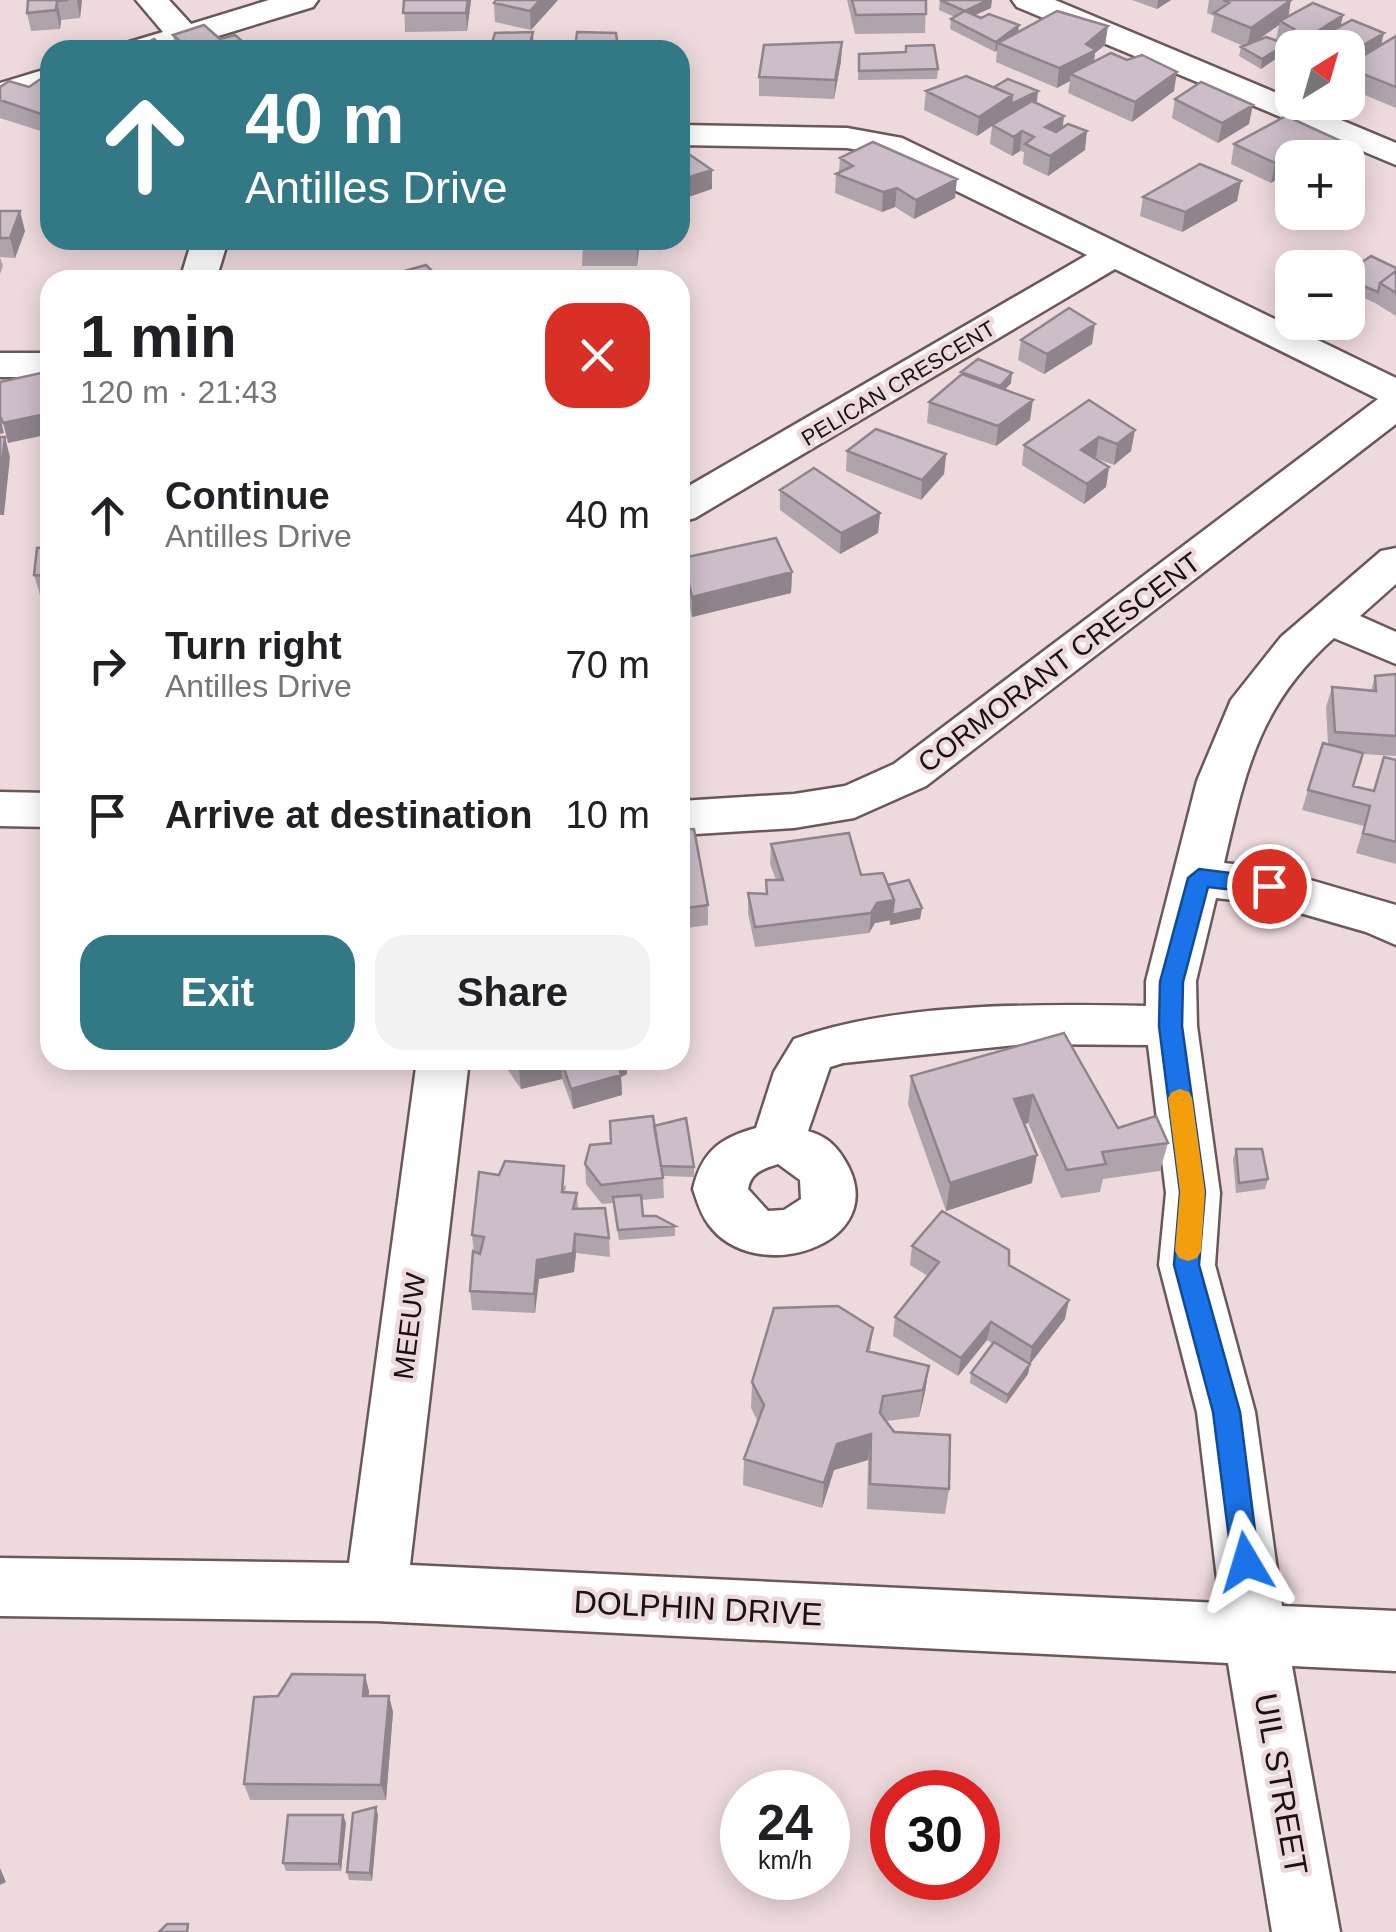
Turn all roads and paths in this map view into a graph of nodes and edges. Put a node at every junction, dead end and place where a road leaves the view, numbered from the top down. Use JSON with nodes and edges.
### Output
{"nodes":[{"id":1,"x":152,"y":0,"type":"edge"},
{"id":2,"x":302,"y":0,"type":"edge"},
{"id":3,"x":1028,"y":0,"type":"edge"},
{"id":4,"x":184,"y":36,"type":"junction"},
{"id":5,"x":171,"y":40,"type":"edge"},
{"id":6,"x":40,"y":81,"type":"edge"},
{"id":7,"x":0,"y":94,"type":"edge"},
{"id":8,"x":690,"y":134,"type":"edge"},
{"id":9,"x":1396,"y":156,"type":"edge"},
{"id":10,"x":1115,"y":254,"type":"junction"},
{"id":11,"x":0,"y":365,"type":"edge"},
{"id":12,"x":40,"y":365,"type":"edge"},
{"id":13,"x":1396,"y":393,"type":"edge"},
{"id":14,"x":1396,"y":405,"type":"edge"},
{"id":15,"x":690,"y":503,"type":"edge"},
{"id":16,"x":1396,"y":561,"type":"edge"},
{"id":17,"x":1330,"y":619,"type":"junction"},
{"id":18,"x":1396,"y":649,"type":"edge"},
{"id":19,"x":0,"y":809,"type":"edge"},
{"id":20,"x":40,"y":810,"type":"edge"},
{"id":21,"x":690,"y":817,"type":"edge"},
{"id":22,"x":1199,"y":878,"type":"junction"},
{"id":23,"x":1396,"y":927,"type":"edge"},
{"id":24,"x":1170,"y":1026,"type":"junction"},
{"id":25,"x":441,"y":1070,"type":"edge"},
{"id":26,"x":778,"y":1144,"type":"dead end"},
{"id":27,"x":0,"y":1588,"type":"edge"},
{"id":28,"x":376,"y":1592,"type":"junction"},
{"id":29,"x":1255,"y":1636,"type":"junction"},
{"id":30,"x":1396,"y":1641,"type":"edge"},
{"id":31,"x":1306,"y":1932,"type":"edge"}],
"edges":[{"from":1,"to":4,"type":"street"},
{"from":2,"to":4,"type":"street"},
{"from":3,"to":9,"type":"street"},
{"from":4,"to":5,"type":"street"},
{"from":6,"to":7,"type":"street"},
{"from":8,"to":10,"type":"street"},
{"from":10,"to":13,"type":"street"},
{"from":10,"to":15,"type":"street","name":"PELICAN CRESCENT"},
{"from":11,"to":12,"type":"street"},
{"from":14,"to":21,"type":"street","name":"CORMORANT CRESCENT"},
{"from":16,"to":17,"type":"street","name":"UIL STREET"},
{"from":17,"to":18,"type":"street"},
{"from":17,"to":22,"type":"street","name":"UIL STREET"},
{"from":19,"to":20,"type":"street"},
{"from":22,"to":23,"type":"street"},
{"from":22,"to":24,"type":"street","name":"UIL STREET"},
{"from":24,"to":26,"type":"street"},
{"from":24,"to":29,"type":"street","name":"UIL STREET"},
{"from":25,"to":28,"type":"street","name":"MEEUW"},
{"from":27,"to":28,"type":"street","name":"DOLPHIN DRIVE"},
{"from":28,"to":29,"type":"street","name":"DOLPHIN DRIVE"},
{"from":29,"to":30,"type":"street","name":"DOLPHIN DRIVE"},
{"from":29,"to":31,"type":"street","name":"UIL STREET"}]}
